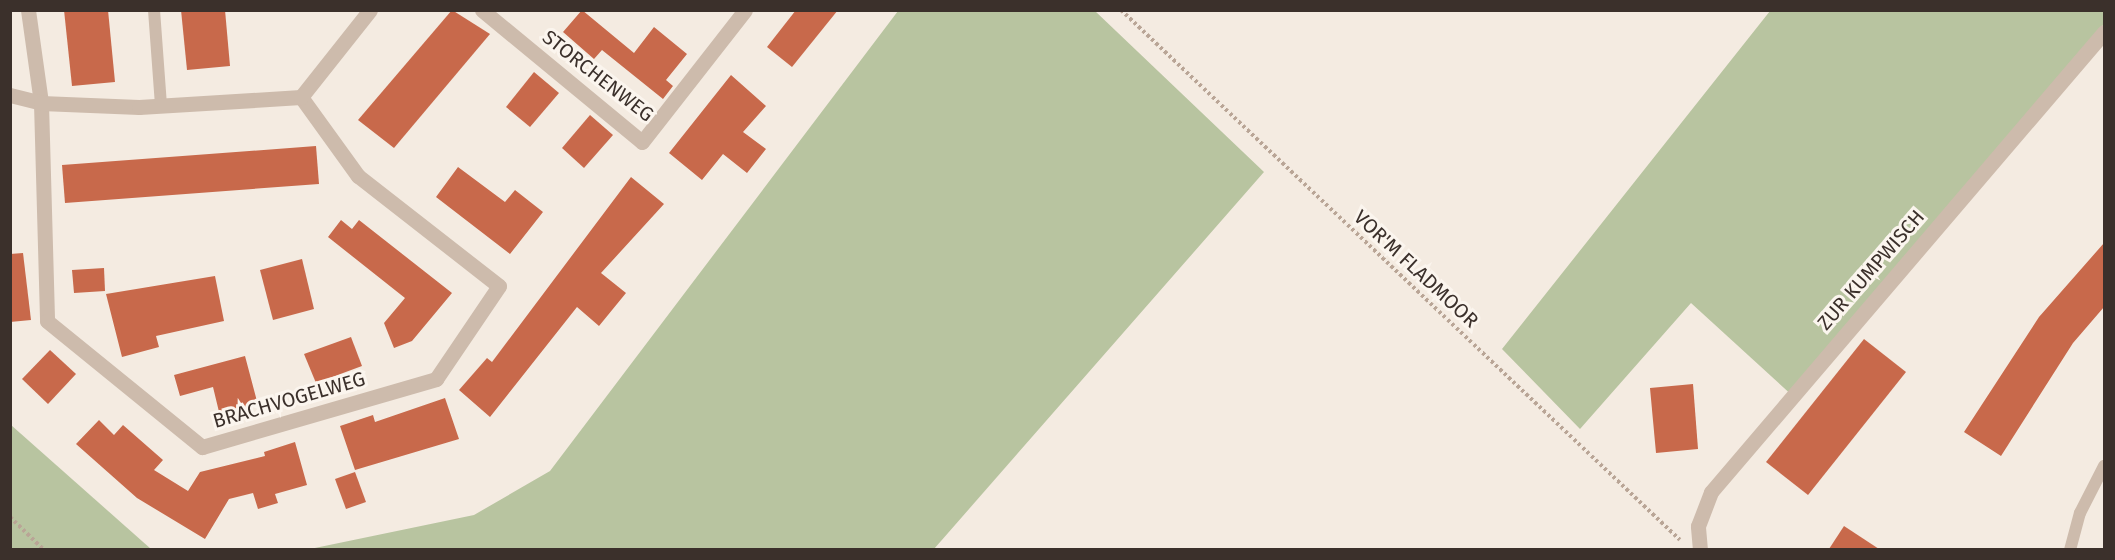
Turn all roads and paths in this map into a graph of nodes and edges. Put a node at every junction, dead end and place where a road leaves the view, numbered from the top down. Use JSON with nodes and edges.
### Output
{"nodes":[{"id":1,"x":28,"y":10,"type":"edge"},
{"id":2,"x":154,"y":10,"type":"edge"},
{"id":3,"x":370,"y":10,"type":"edge"},
{"id":4,"x":482,"y":10,"type":"edge"},
{"id":5,"x":745,"y":10,"type":"edge"},
{"id":6,"x":1121,"y":10,"type":"edge"},
{"id":7,"x":2104,"y":32,"type":"edge"},
{"id":8,"x":10,"y":95,"type":"edge"},
{"id":9,"x":301,"y":97,"type":"junction"},
{"id":10,"x":41,"y":103,"type":"junction"},
{"id":11,"x":161,"y":106,"type":"junction"},
{"id":12,"x":2104,"y":466,"type":"edge"},
{"id":13,"x":10,"y":516,"type":"edge"},
{"id":14,"x":44,"y":549,"type":"edge"},
{"id":15,"x":1690,"y":549,"type":"edge"},
{"id":16,"x":1700,"y":549,"type":"edge"},
{"id":17,"x":2070,"y":549,"type":"edge"}],
"edges":[{"from":1,"to":10,"type":"street","name":"BRACHVOGELWEG"},
{"from":2,"to":11,"type":"lane"},
{"from":3,"to":9,"type":"street"},
{"from":4,"to":5,"type":"street","name":"STORCHENWEG"},
{"from":6,"to":15,"type":"path","name":"VOR'M FLADMOOR"},
{"from":7,"to":16,"type":"street","name":"ZUR KUMPWISCH"},
{"from":8,"to":10,"type":"street"},
{"from":9,"to":10,"type":"street","name":"BRACHVOGELWEG"},
{"from":9,"to":11,"type":"street"},
{"from":10,"to":11,"type":"street"},
{"from":12,"to":17,"type":"lane"},
{"from":13,"to":14,"type":"path"}]}
